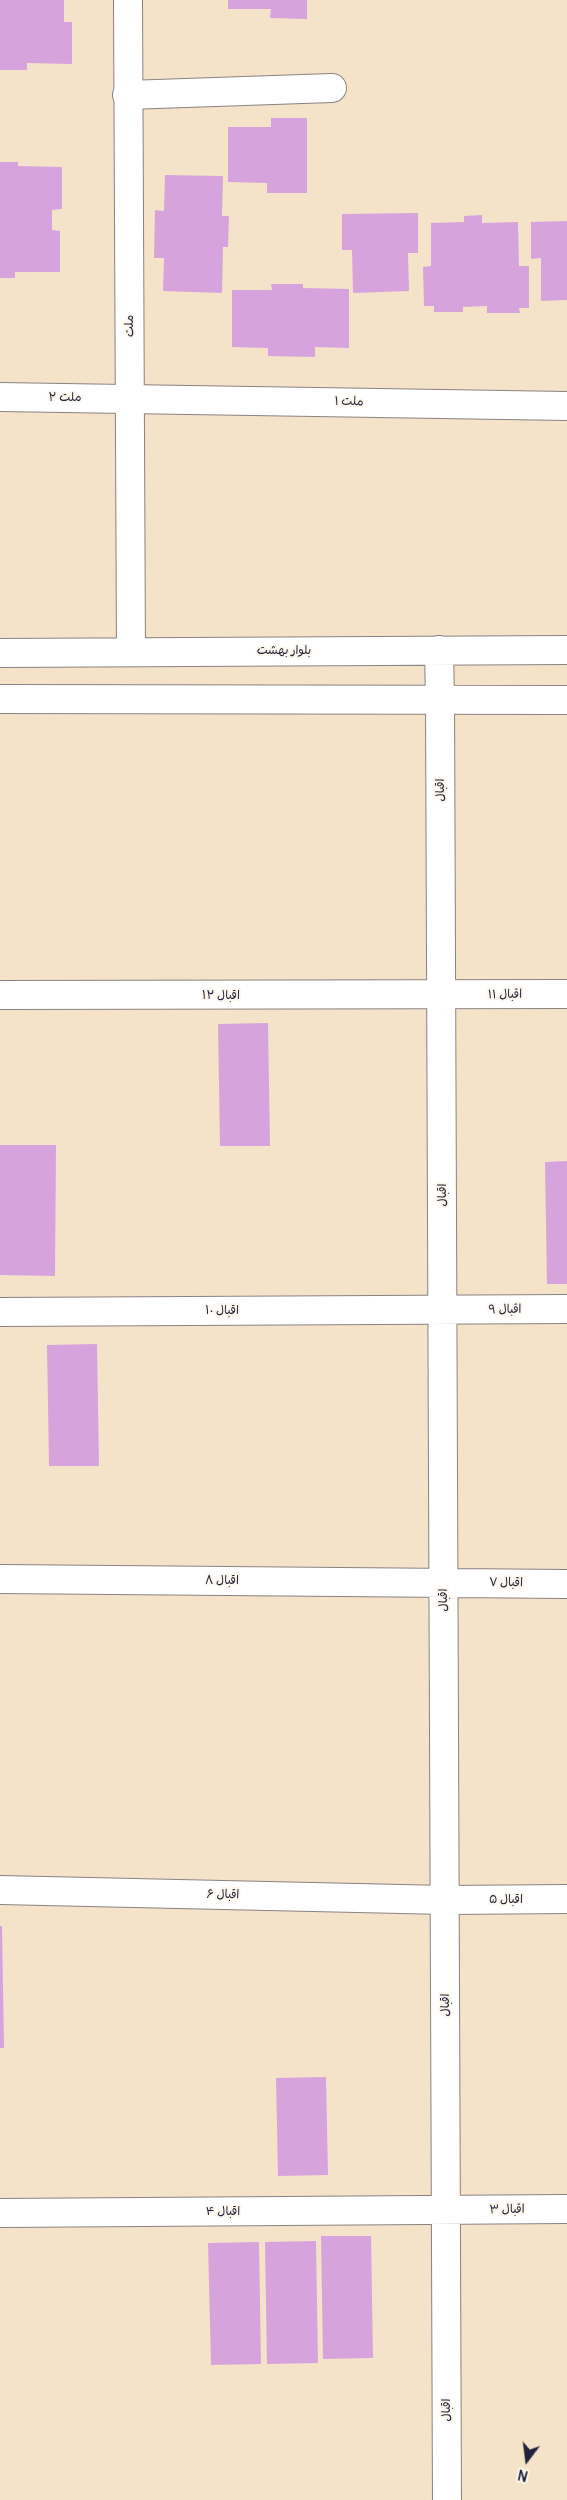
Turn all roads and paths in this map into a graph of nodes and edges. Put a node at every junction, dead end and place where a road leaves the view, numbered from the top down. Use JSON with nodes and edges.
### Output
{"nodes":[{"id":1,"x":128,"y":0,"type":"edge"},
{"id":2,"x":332,"y":88,"type":"dead end"},
{"id":3,"x":127,"y":95,"type":"junction"},
{"id":4,"x":0,"y":397,"type":"edge"},
{"id":5,"x":130,"y":398,"type":"junction"},
{"id":6,"x":567,"y":406,"type":"edge"},
{"id":7,"x":439,"y":650,"type":"junction"},
{"id":8,"x":567,"y":650,"type":"edge"},
{"id":9,"x":0,"y":652,"type":"edge"},
{"id":10,"x":131,"y":652,"type":"junction"},
{"id":11,"x":0,"y":699,"type":"edge"},
{"id":12,"x":440,"y":700,"type":"junction"},
{"id":13,"x":567,"y":700,"type":"edge"},
{"id":14,"x":567,"y":994,"type":"edge"},
{"id":15,"x":0,"y":995,"type":"edge"},
{"id":16,"x":442,"y":996,"type":"junction"},
{"id":17,"x":567,"y":1309,"type":"edge"},
{"id":18,"x":444,"y":1310,"type":"junction"},
{"id":19,"x":0,"y":1312,"type":"edge"},
{"id":20,"x":0,"y":1579,"type":"edge"},
{"id":21,"x":444,"y":1583,"type":"junction"},
{"id":22,"x":567,"y":1584,"type":"edge"},
{"id":23,"x":0,"y":1890,"type":"edge"},
{"id":24,"x":567,"y":1899,"type":"edge"},
{"id":25,"x":446,"y":1900,"type":"junction"},
{"id":26,"x":567,"y":2209,"type":"edge"},
{"id":27,"x":447,"y":2210,"type":"junction"},
{"id":28,"x":0,"y":2213,"type":"edge"},
{"id":29,"x":448,"y":2500,"type":"edge"}],
"edges":[{"from":1,"to":3,"type":"street","name":"ملت"},
{"from":2,"to":3,"type":"street"},
{"from":3,"to":5,"type":"street","name":"ملت"},
{"from":4,"to":5,"type":"street","name":"ملت ۲"},
{"from":5,"to":6,"type":"street","name":"ملت ۱"},
{"from":5,"to":10,"type":"street","name":"ملت"},
{"from":7,"to":8,"type":"street","name":"بلوار بهشت"},
{"from":7,"to":10,"type":"street","name":"بلوار بهشت"},
{"from":7,"to":12,"type":"street","name":"اقبال"},
{"from":9,"to":10,"type":"street","name":"بلوار بهشت"},
{"from":11,"to":12,"type":"street"},
{"from":12,"to":13,"type":"street"},
{"from":12,"to":16,"type":"street","name":"اقبال"},
{"from":14,"to":16,"type":"street","name":"اقبال ۱۱"},
{"from":15,"to":16,"type":"street","name":"اقبال ۱۲"},
{"from":16,"to":18,"type":"street","name":"اقبال"},
{"from":17,"to":18,"type":"street","name":"اقبال ۹"},
{"from":18,"to":19,"type":"street","name":"اقبال ۱۰"},
{"from":18,"to":21,"type":"street","name":"اقبال"},
{"from":20,"to":21,"type":"street","name":"اقبال ۸"},
{"from":21,"to":22,"type":"street","name":"اقبال ۷"},
{"from":21,"to":25,"type":"street","name":"اقبال"},
{"from":23,"to":25,"type":"street","name":"اقبال ۶"},
{"from":24,"to":25,"type":"street","name":"اقبال ۵"},
{"from":25,"to":27,"type":"street","name":"اقبال"},
{"from":26,"to":27,"type":"street","name":"اقبال ۳"},
{"from":27,"to":28,"type":"street","name":"اقبال ۴"},
{"from":27,"to":29,"type":"street","name":"اقبال"}]}
